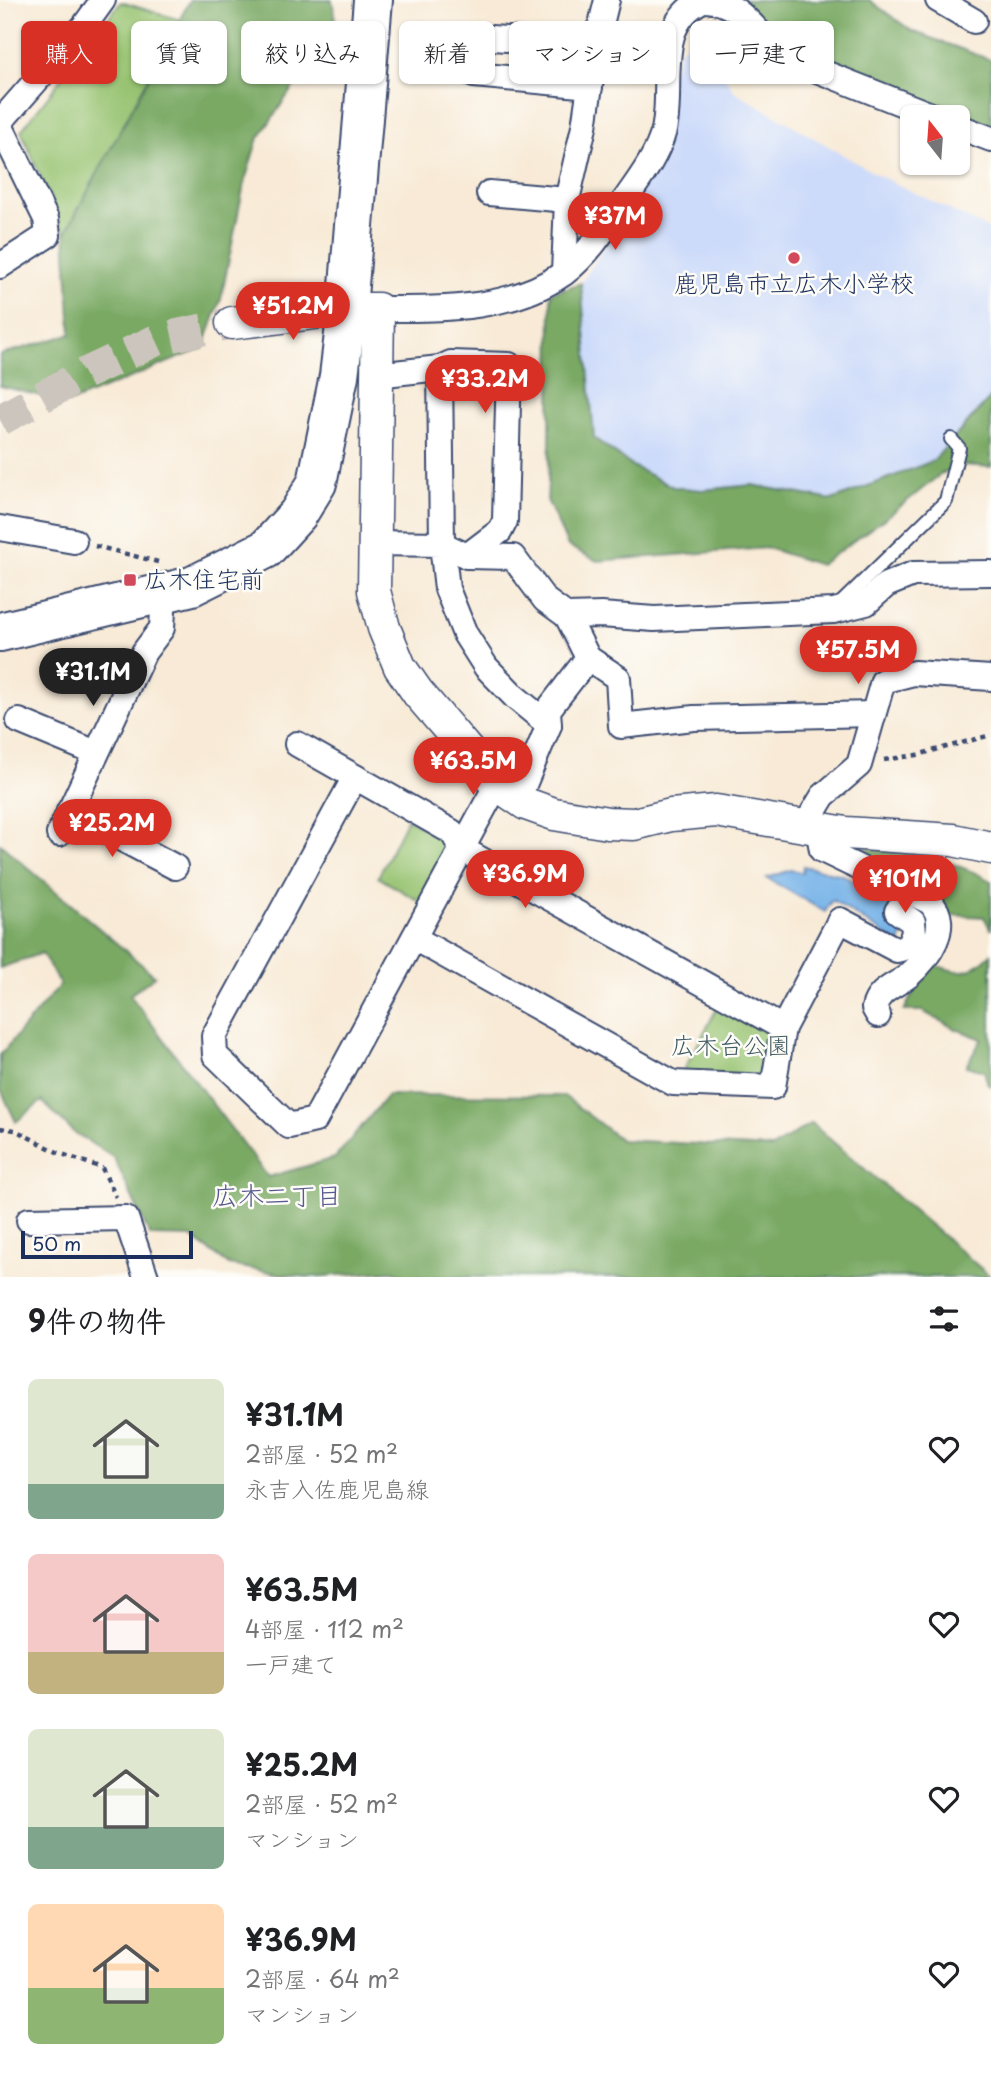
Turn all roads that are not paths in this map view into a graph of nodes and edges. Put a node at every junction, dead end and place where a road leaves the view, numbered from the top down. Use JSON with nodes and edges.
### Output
{"nodes":[{"id":1,"x":103,"y":0,"type":"edge"},
{"id":2,"x":373,"y":0,"type":"edge"},
{"id":3,"x":607,"y":0,"type":"edge"},
{"id":4,"x":938,"y":0,"type":"edge"},
{"id":5,"x":694,"y":3,"type":"edge"},
{"id":6,"x":974,"y":20,"type":"dead end"},
{"id":7,"x":602,"y":21,"type":"edge"},
{"id":8,"x":495,"y":77,"type":"edge"},
{"id":9,"x":590,"y":86,"type":"joint"},
{"id":10,"x":906,"y":105,"type":"edge"},
{"id":11,"x":0,"y":123,"type":"edge"},
{"id":12,"x":970,"y":131,"type":"edge"},
{"id":13,"x":991,"y":139,"type":"edge"},
{"id":14,"x":489,"y":193,"type":"dead end"},
{"id":15,"x":567,"y":200,"type":"junction"},
{"id":16,"x":0,"y":266,"type":"edge"},
{"id":17,"x":564,"y":273,"type":"junction"},
{"id":18,"x":363,"y":309,"type":"junction"},
{"id":19,"x":232,"y":323,"type":"tunnel mouth"},
{"id":20,"x":440,"y":368,"type":"junction"},
{"id":21,"x":376,"y":374,"type":"junction"},
{"id":22,"x":951,"y":439,"type":"dead end"},
{"id":23,"x":0,"y":528,"type":"edge"},
{"id":24,"x":74,"y":541,"type":"road end"},
{"id":25,"x":373,"y":543,"type":"junction"},
{"id":26,"x":442,"y":544,"type":"junction"},
{"id":27,"x":467,"y":556,"type":"junction"},
{"id":28,"x":991,"y":573,"type":"edge"},
{"id":29,"x":178,"y":590,"type":"junction"},
{"id":30,"x":834,"y":611,"type":"junction"},
{"id":31,"x":567,"y":616,"type":"junction"},
{"id":32,"x":0,"y":632,"type":"edge"},
{"id":33,"x":588,"y":658,"type":"junction"},
{"id":34,"x":991,"y":678,"type":"edge"},
{"id":35,"x":873,"y":714,"type":"junction"},
{"id":36,"x":19,"y":721,"type":"dead end"},
{"id":37,"x":549,"y":725,"type":"junction"},
{"id":38,"x":297,"y":744,"type":"dead end"},
{"id":39,"x":96,"y":754,"type":"junction"},
{"id":40,"x":355,"y":777,"type":"junction"},
{"id":41,"x":507,"y":791,"type":"junction"},
{"id":42,"x":811,"y":827,"type":"junction"},
{"id":43,"x":991,"y":848,"type":"edge"},
{"id":44,"x":462,"y":849,"type":"junction"},
{"id":45,"x":175,"y":867,"type":"dead end"},
{"id":46,"x":897,"y":911,"type":"dead end"},
{"id":47,"x":414,"y":939,"type":"junction"},
{"id":48,"x":878,"y":1015,"type":"dead end"},
{"id":49,"x":783,"y":1028,"type":"junction"},
{"id":50,"x":29,"y":1220,"type":"dead end"},
{"id":51,"x":146,"y":1277,"type":"edge"}],
"edges":[{"from":1,"to":11,"type":"street"},
{"from":2,"to":18,"type":"main road"},
{"from":3,"to":7,"type":"street"},
{"from":4,"to":6,"type":"street"},
{"from":5,"to":10,"type":"street"},
{"from":5,"to":17,"type":"street"},
{"from":8,"to":9,"type":"street"},
{"from":9,"to":15,"type":"street"},
{"from":11,"to":16,"type":"street"},
{"from":12,"to":13,"type":"street"},
{"from":14,"to":15,"type":"street"},
{"from":15,"to":17,"type":"street"},
{"from":17,"to":18,"type":"street"},
{"from":18,"to":19,"type":"street"},
{"from":18,"to":21,"type":"street"},
{"from":18,"to":29,"type":"main road"},
{"from":20,"to":21,"type":"street"},
{"from":20,"to":26,"type":"street"},
{"from":20,"to":27,"type":"street"},
{"from":21,"to":25,"type":"street"},
{"from":22,"to":30,"type":"lane"},
{"from":23,"to":24,"type":"street"},
{"from":25,"to":26,"type":"street"},
{"from":25,"to":41,"type":"street"},
{"from":26,"to":27,"type":"street"},
{"from":26,"to":37,"type":"street"},
{"from":27,"to":31,"type":"street"},
{"from":28,"to":30,"type":"street"},
{"from":29,"to":32,"type":"main road"},
{"from":29,"to":39,"type":"street"},
{"from":30,"to":31,"type":"street"},
{"from":31,"to":33,"type":"street"},
{"from":33,"to":35,"type":"street"},
{"from":33,"to":37,"type":"street"},
{"from":34,"to":35,"type":"street"},
{"from":35,"to":42,"type":"street"},
{"from":36,"to":39,"type":"street"},
{"from":37,"to":41,"type":"street"},
{"from":38,"to":40,"type":"street"},
{"from":39,"to":45,"type":"street"},
{"from":40,"to":44,"type":"street"},
{"from":40,"to":47,"type":"street"},
{"from":41,"to":42,"type":"street"},
{"from":41,"to":44,"type":"street"},
{"from":42,"to":43,"type":"street"},
{"from":42,"to":48,"type":"street"},
{"from":44,"to":47,"type":"street"},
{"from":44,"to":49,"type":"street"},
{"from":46,"to":49,"type":"street"},
{"from":47,"to":49,"type":"street"},
{"from":50,"to":51,"type":"street"}]}
